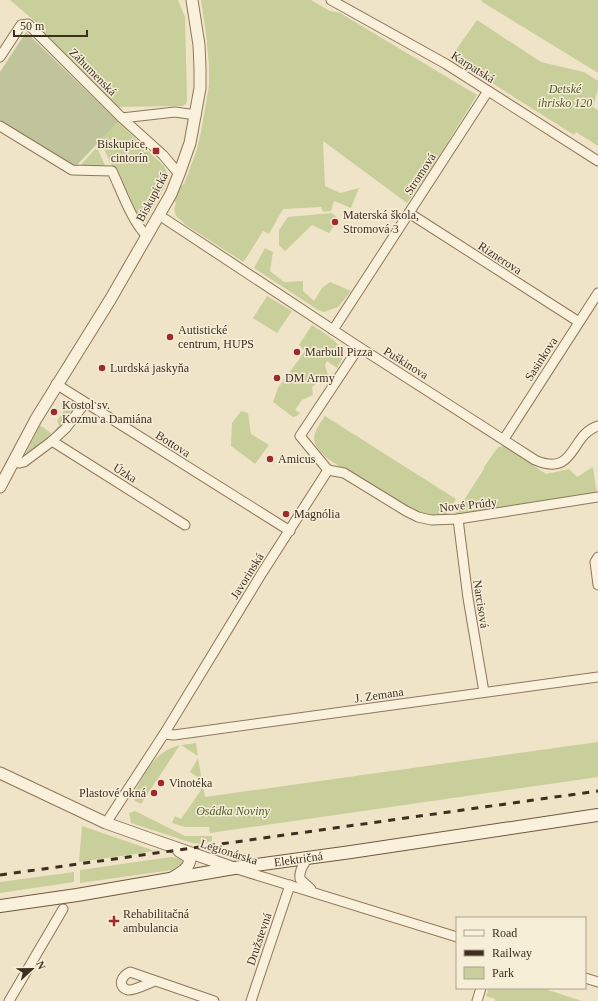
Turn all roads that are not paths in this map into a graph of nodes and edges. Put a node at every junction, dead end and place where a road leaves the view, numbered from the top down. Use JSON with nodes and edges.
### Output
{"nodes":[{"id":1,"x":192,"y":0,"type":"edge"},
{"id":2,"x":331,"y":0,"type":"edge"},
{"id":3,"x":0,"y":57,"type":"edge"},
{"id":4,"x":488,"y":91,"type":"junction"},
{"id":5,"x":196,"y":115,"type":"junction"},
{"id":6,"x":122,"y":118,"type":"junction"},
{"id":7,"x":0,"y":126,"type":"edge"},
{"id":8,"x":598,"y":161,"type":"edge"},
{"id":9,"x":179,"y":174,"type":"junction"},
{"id":10,"x":409,"y":213,"type":"junction"},
{"id":11,"x":159,"y":215,"type":"junction"},
{"id":12,"x":147,"y":236,"type":"junction"},
{"id":13,"x":598,"y":293,"type":"edge"},
{"id":14,"x":579,"y":322,"type":"junction"},
{"id":15,"x":333,"y":330,"type":"junction"},
{"id":16,"x":359,"y":347,"type":"junction"},
{"id":17,"x":56,"y":384,"type":"junction"},
{"id":18,"x":85,"y":403,"type":"junction"},
{"id":19,"x":598,"y":426,"type":"edge"},
{"id":20,"x":504,"y":439,"type":"junction"},
{"id":21,"x":52,"y":441,"type":"junction"},
{"id":22,"x":14,"y":462,"type":"junction"},
{"id":23,"x":328,"y":470,"type":"junction"},
{"id":24,"x":0,"y":487,"type":"edge"},
{"id":25,"x":598,"y":497,"type":"edge"},
{"id":26,"x":458,"y":519,"type":"junction"},
{"id":27,"x":185,"y":526,"type":"dead end"},
{"id":28,"x":290,"y":531,"type":"junction"},
{"id":29,"x":598,"y":557,"type":"edge"},
{"id":30,"x":598,"y":585,"type":"edge"},
{"id":31,"x":598,"y":677,"type":"edge"},
{"id":32,"x":484,"y":692,"type":"junction"},
{"id":33,"x":164,"y":734,"type":"junction"},
{"id":34,"x":0,"y":773,"type":"edge"},
{"id":35,"x":598,"y":816,"type":"edge"},
{"id":36,"x":106,"y":823,"type":"junction"},
{"id":37,"x":172,"y":847,"type":"junction"},
{"id":38,"x":307,"y":858,"type":"junction"},
{"id":39,"x":234,"y":868,"type":"junction"},
{"id":40,"x":172,"y":878,"type":"junction"},
{"id":41,"x":290,"y":885,"type":"junction"},
{"id":42,"x":315,"y":893,"type":"junction"},
{"id":43,"x":0,"y":906,"type":"edge"},
{"id":44,"x":63,"y":909,"type":"dead end"},
{"id":45,"x":456,"y":937,"type":"edge"},
{"id":46,"x":586,"y":978,"type":"edge"},
{"id":47,"x":155,"y":981,"type":"dead end"},
{"id":48,"x":598,"y":982,"type":"edge"},
{"id":49,"x":482,"y":989,"type":"edge"},
{"id":50,"x":9,"y":1001,"type":"edge"},
{"id":51,"x":214,"y":1001,"type":"edge"},
{"id":52,"x":251,"y":1001,"type":"edge"},
{"id":53,"x":477,"y":1001,"type":"edge"}],
"edges":[{"from":1,"to":5,"type":"street","name":"Biskupická"},
{"from":2,"to":4,"type":"street","name":"Karpatská"},
{"from":3,"to":6,"type":"street","name":"Záhumenská"},
{"from":4,"to":8,"type":"street","name":"Karpatská"},
{"from":4,"to":10,"type":"street","name":"Stromová"},
{"from":5,"to":6,"type":"street"},
{"from":5,"to":9,"type":"street","name":"Biskupická"},
{"from":6,"to":9,"type":"street","name":"Záhumenská"},
{"from":7,"to":12,"type":"street"},
{"from":9,"to":11,"type":"street","name":"Biskupická"},
{"from":10,"to":14,"type":"street","name":"Riznerova"},
{"from":10,"to":15,"type":"street","name":"Stromová"},
{"from":11,"to":12,"type":"street","name":"Biskupická"},
{"from":11,"to":15,"type":"street","name":"Puškinova"},
{"from":12,"to":17,"type":"street","name":"Biskupická"},
{"from":13,"to":14,"type":"street","name":"Sasinkova"},
{"from":14,"to":20,"type":"street","name":"Sasinkova"},
{"from":15,"to":16,"type":"street","name":"Puškinova"},
{"from":16,"to":20,"type":"street","name":"Puškinova"},
{"from":16,"to":23,"type":"street"},
{"from":17,"to":18,"type":"street"},
{"from":17,"to":22,"type":"street","name":"Biskupická"},
{"from":18,"to":21,"type":"street"},
{"from":18,"to":28,"type":"street","name":"Bottova"},
{"from":19,"to":20,"type":"street","name":"Puškinova"},
{"from":21,"to":22,"type":"street"},
{"from":21,"to":27,"type":"street","name":"Úzka"},
{"from":22,"to":24,"type":"street","name":"Biskupická"},
{"from":23,"to":26,"type":"street","name":"Nové Prúdy"},
{"from":23,"to":28,"type":"street","name":"Javorinská"},
{"from":25,"to":26,"type":"street","name":"Nové Prúdy"},
{"from":26,"to":32,"type":"street","name":"Narcisová"},
{"from":28,"to":33,"type":"street","name":"Javorinská"},
{"from":29,"to":30,"type":"street"},
{"from":31,"to":32,"type":"street","name":"J. Zemana"},
{"from":32,"to":33,"type":"street","name":"J. Zemana"},
{"from":33,"to":36,"type":"street","name":"Javorinská"},
{"from":34,"to":36,"type":"street","name":"Legionárska"},
{"from":35,"to":38,"type":"main road","name":"Električná"},
{"from":36,"to":37,"type":"street","name":"Legionárska"},
{"from":37,"to":39,"type":"street","name":"Legionárska"},
{"from":37,"to":40,"type":"street"},
{"from":38,"to":39,"type":"main road","name":"Električná"},
{"from":38,"to":42,"type":"street"},
{"from":39,"to":40,"type":"main road","name":"Električná"},
{"from":39,"to":41,"type":"street","name":"Legionárska"},
{"from":40,"to":43,"type":"main road","name":"Električná"},
{"from":41,"to":42,"type":"street","name":"Legionárska"},
{"from":41,"to":52,"type":"street","name":"Družstevná"},
{"from":42,"to":45,"type":"street","name":"Legionárska"},
{"from":44,"to":50,"type":"street"},
{"from":46,"to":48,"type":"street"},
{"from":47,"to":51,"type":"street"},
{"from":49,"to":53,"type":"street"}]}
